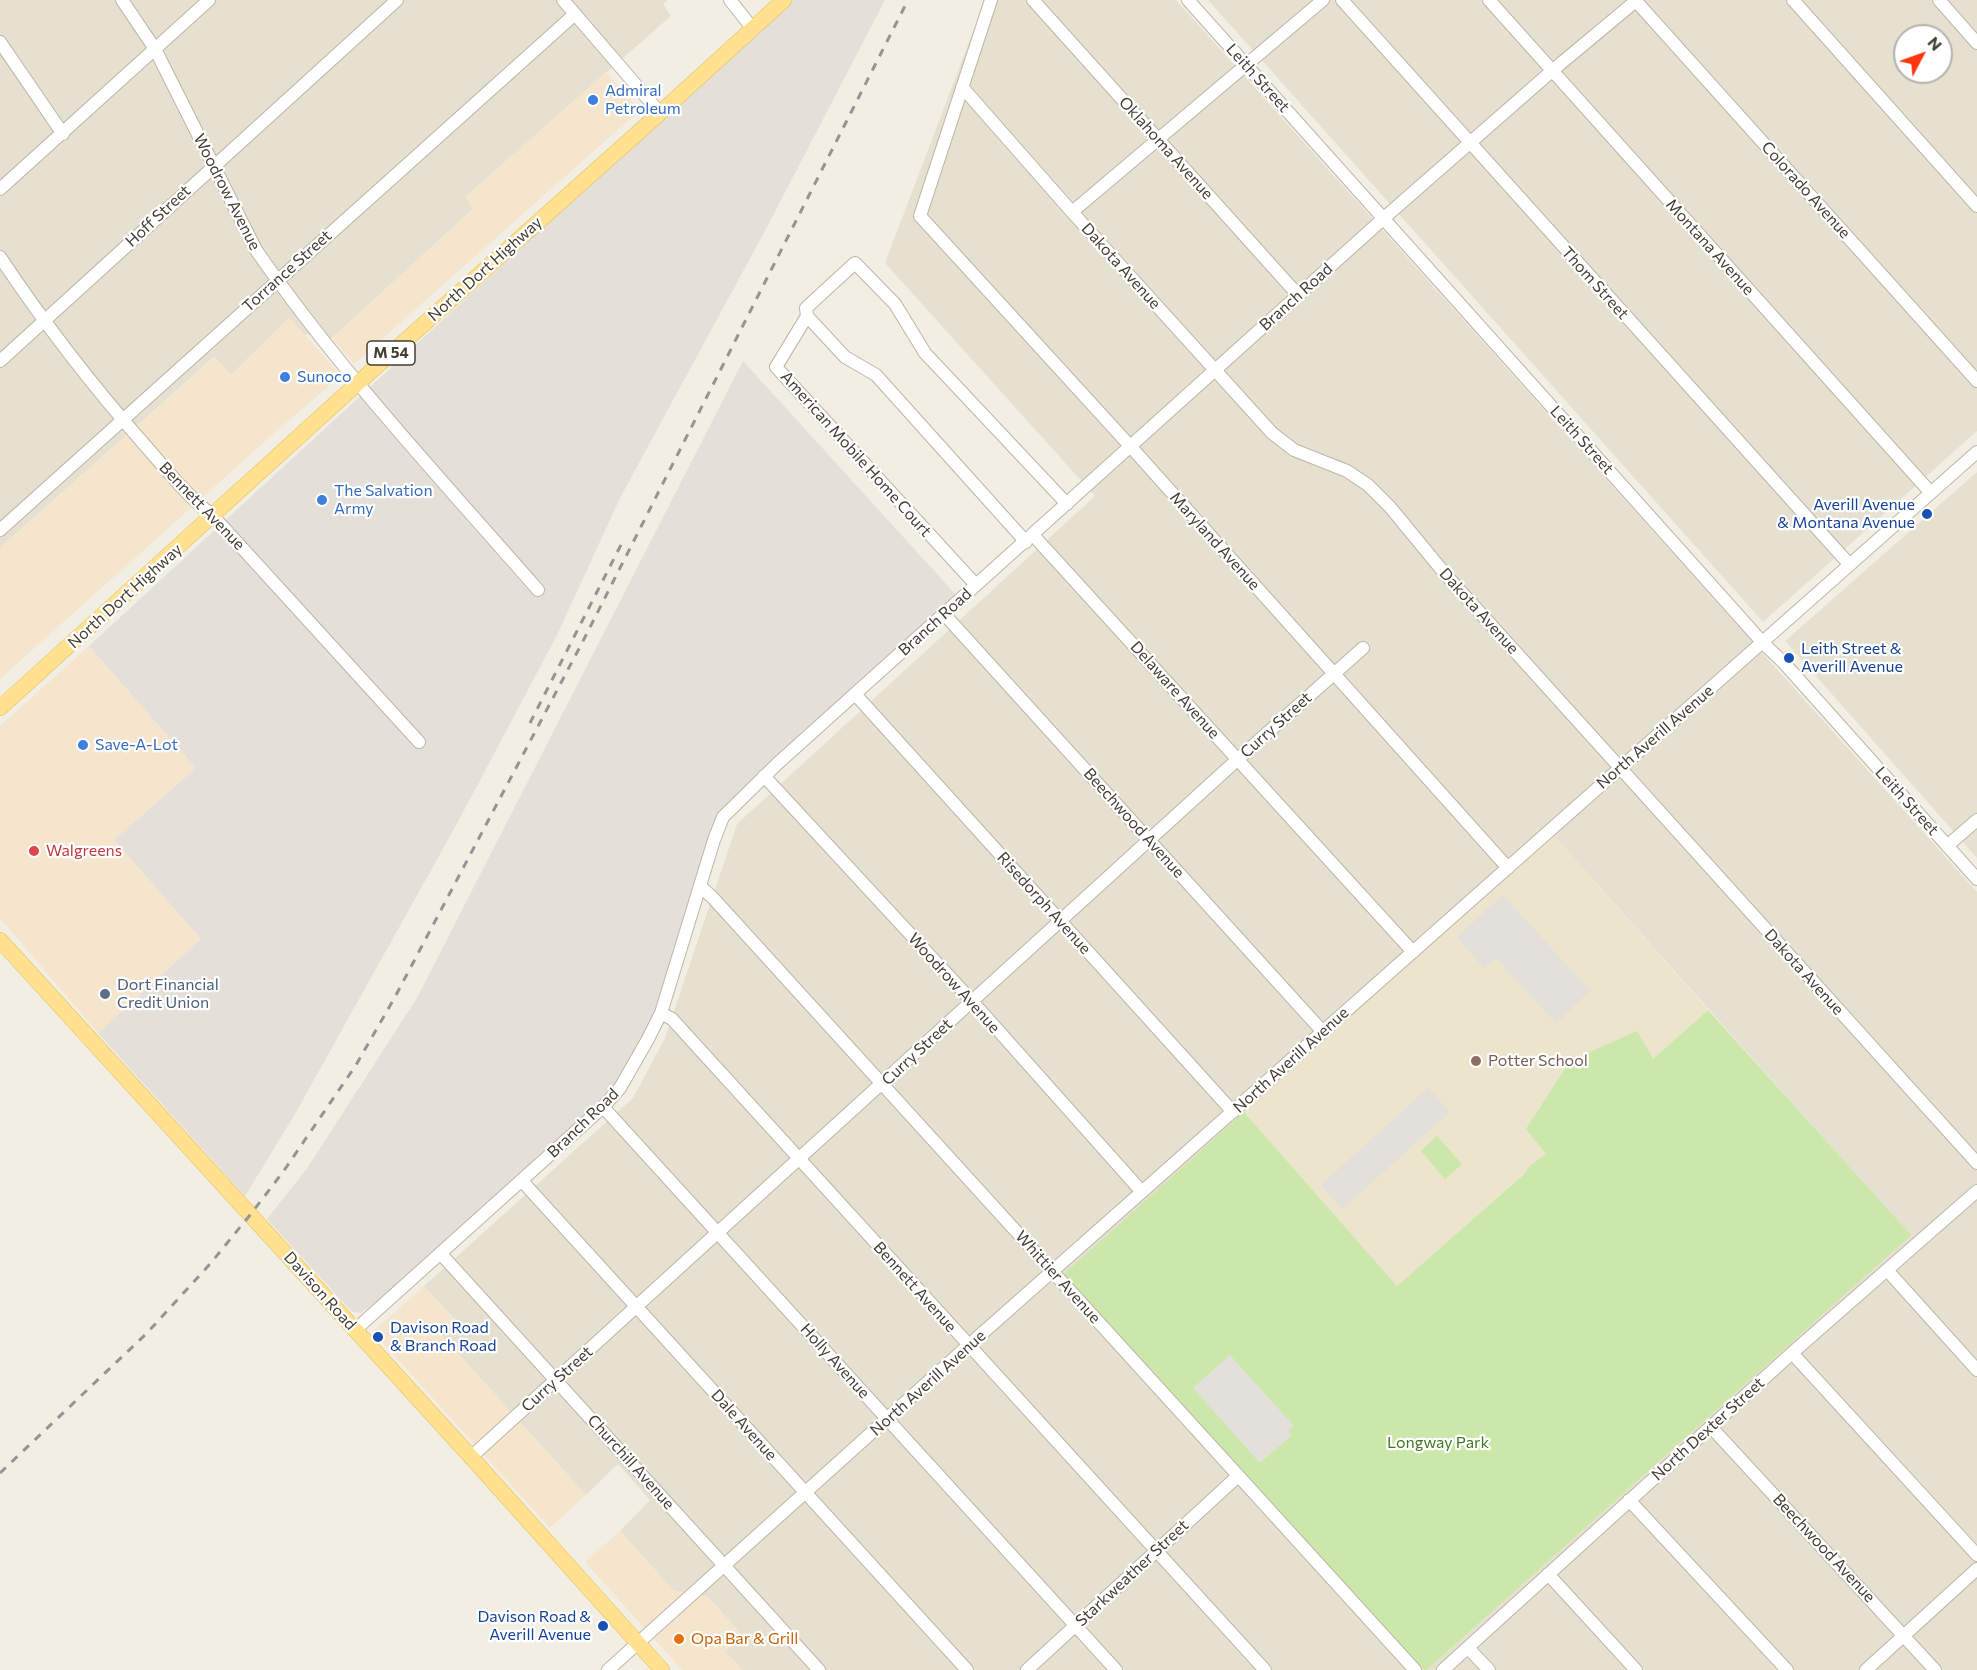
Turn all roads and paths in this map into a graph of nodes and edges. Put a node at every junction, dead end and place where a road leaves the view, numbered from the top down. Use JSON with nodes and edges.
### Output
{"nodes":[{"id":1,"x":122,"y":0,"type":"edge"},
{"id":2,"x":209,"y":0,"type":"edge"},
{"id":3,"x":398,"y":0,"type":"edge"},
{"id":4,"x":563,"y":0,"type":"edge"},
{"id":5,"x":730,"y":0,"type":"edge"},
{"id":6,"x":784,"y":0,"type":"edge"},
{"id":7,"x":991,"y":0,"type":"edge"},
{"id":8,"x":1033,"y":0,"type":"edge"},
{"id":9,"x":1188,"y":0,"type":"edge"},
{"id":10,"x":1323,"y":0,"type":"edge"},
{"id":11,"x":1342,"y":0,"type":"edge"},
{"id":12,"x":1490,"y":0,"type":"edge"},
{"id":13,"x":1636,"y":0,"type":"edge"},
{"id":14,"x":1793,"y":0,"type":"edge"},
{"id":15,"x":1939,"y":0,"type":"edge"},
{"id":16,"x":575,"y":14,"type":"junction"},
{"id":17,"x":753,"y":29,"type":"junction"},
{"id":18,"x":0,"y":42,"type":"edge"},
{"id":19,"x":1977,"y":43,"type":"edge"},
{"id":20,"x":155,"y":49,"type":"junction"},
{"id":21,"x":1247,"y":66,"type":"junction"},
{"id":22,"x":1553,"y":70,"type":"junction"},
{"id":23,"x":962,"y":87,"type":"junction"},
{"id":24,"x":660,"y":113,"type":"junction"},
{"id":25,"x":63,"y":134,"type":"junction"},
{"id":26,"x":1158,"y":139,"type":"junction"},
{"id":27,"x":1470,"y":143,"type":"junction"},
{"id":28,"x":213,"y":166,"type":"junction"},
{"id":29,"x":0,"y":189,"type":"edge"},
{"id":30,"x":1977,"y":206,"type":"edge"},
{"id":31,"x":1072,"y":212,"type":"junction"},
{"id":32,"x":1384,"y":218,"type":"junction"},
{"id":33,"x":0,"y":257,"type":"edge"},
{"id":34,"x":277,"y":280,"type":"junction"},
{"id":35,"x":1298,"y":295,"type":"junction"},
{"id":36,"x":807,"y":316,"type":"junction"},
{"id":37,"x":44,"y":321,"type":"junction"},
{"id":38,"x":0,"y":360,"type":"edge"},
{"id":39,"x":1215,"y":370,"type":"junction"},
{"id":40,"x":1977,"y":381,"type":"edge"},
{"id":41,"x":358,"y":383,"type":"junction"},
{"id":42,"x":122,"y":419,"type":"junction"},
{"id":43,"x":1131,"y":447,"type":"junction"},
{"id":44,"x":1977,"y":452,"type":"edge"},
{"id":45,"x":1931,"y":493,"type":"junction"},
{"id":46,"x":1067,"y":504,"type":"junction"},
{"id":47,"x":213,"y":516,"type":"junction"},
{"id":48,"x":0,"y":530,"type":"edge"},
{"id":49,"x":1030,"y":538,"type":"junction"},
{"id":50,"x":1849,"y":564,"type":"junction"},
{"id":51,"x":976,"y":585,"type":"junction"},
{"id":52,"x":538,"y":590,"type":"dead end"},
{"id":53,"x":944,"y":614,"type":"junction"},
{"id":54,"x":1763,"y":644,"type":"junction"},
{"id":55,"x":1363,"y":648,"type":"dead end"},
{"id":56,"x":1333,"y":674,"type":"junction"},
{"id":57,"x":855,"y":694,"type":"junction"},
{"id":58,"x":0,"y":708,"type":"edge"},
{"id":59,"x":419,"y":742,"type":"dead end"},
{"id":60,"x":1238,"y":759,"type":"junction"},
{"id":61,"x":1620,"y":768,"type":"junction"},
{"id":62,"x":764,"y":776,"type":"junction"},
{"id":63,"x":1977,"y":820,"type":"edge"},
{"id":64,"x":1150,"y":840,"type":"junction"},
{"id":65,"x":1947,"y":846,"type":"junction"},
{"id":66,"x":1508,"y":868,"type":"junction"},
{"id":67,"x":1977,"y":879,"type":"edge"},
{"id":68,"x":700,"y":886,"type":"junction"},
{"id":69,"x":1061,"y":921,"type":"junction"},
{"id":70,"x":0,"y":940,"type":"edge"},
{"id":71,"x":1413,"y":952,"type":"junction"},
{"id":72,"x":972,"y":1001,"type":"junction"},
{"id":73,"x":661,"y":1013,"type":"junction"},
{"id":74,"x":1323,"y":1032,"type":"junction"},
{"id":75,"x":882,"y":1084,"type":"junction"},
{"id":76,"x":603,"y":1107,"type":"junction"},
{"id":77,"x":1233,"y":1112,"type":"junction"},
{"id":78,"x":799,"y":1159,"type":"junction"},
{"id":79,"x":1977,"y":1163,"type":"edge"},
{"id":80,"x":522,"y":1181,"type":"junction"},
{"id":81,"x":1977,"y":1191,"type":"edge"},
{"id":82,"x":1142,"y":1192,"type":"junction"},
{"id":83,"x":718,"y":1233,"type":"junction"},
{"id":84,"x":441,"y":1254,"type":"junction"},
{"id":85,"x":1887,"y":1270,"type":"junction"},
{"id":86,"x":1053,"y":1272,"type":"junction"},
{"id":87,"x":637,"y":1307,"type":"junction"},
{"id":88,"x":355,"y":1330,"type":"junction"},
{"id":89,"x":968,"y":1346,"type":"junction"},
{"id":90,"x":1792,"y":1353,"type":"junction"},
{"id":91,"x":1977,"y":1370,"type":"edge"},
{"id":92,"x":556,"y":1379,"type":"junction"},
{"id":93,"x":888,"y":1419,"type":"junction"},
{"id":94,"x":1711,"y":1427,"type":"junction"},
{"id":95,"x":471,"y":1457,"type":"junction"},
{"id":96,"x":1238,"y":1476,"type":"junction"},
{"id":97,"x":805,"y":1492,"type":"junction"},
{"id":98,"x":1629,"y":1500,"type":"junction"},
{"id":99,"x":1157,"y":1551,"type":"junction"},
{"id":100,"x":1977,"y":1555,"type":"edge"},
{"id":101,"x":725,"y":1566,"type":"junction"},
{"id":102,"x":1977,"y":1569,"type":"edge"},
{"id":103,"x":1548,"y":1574,"type":"junction"},
{"id":104,"x":1076,"y":1626,"type":"junction"},
{"id":105,"x":1904,"y":1635,"type":"junction"},
{"id":106,"x":638,"y":1642,"type":"junction"},
{"id":107,"x":1468,"y":1648,"type":"junction"},
{"id":108,"x":608,"y":1670,"type":"edge"},
{"id":109,"x":662,"y":1670,"type":"edge"},
{"id":110,"x":819,"y":1670,"type":"edge"},
{"id":111,"x":967,"y":1670,"type":"edge"},
{"id":112,"x":1027,"y":1670,"type":"edge"},
{"id":113,"x":1116,"y":1670,"type":"edge"},
{"id":114,"x":1265,"y":1670,"type":"edge"},
{"id":115,"x":1415,"y":1670,"type":"edge"},
{"id":116,"x":1443,"y":1670,"type":"edge"},
{"id":117,"x":1489,"y":1670,"type":"edge"},
{"id":118,"x":1636,"y":1670,"type":"edge"},
{"id":119,"x":1787,"y":1670,"type":"edge"},
{"id":120,"x":1866,"y":1670,"type":"edge"},
{"id":121,"x":1935,"y":1670,"type":"edge"}],
"edges":[{"from":1,"to":20,"type":"street","name":"Woodrow Avenue"},
{"from":2,"to":20,"type":"street"},
{"from":3,"to":28,"type":"street","name":"Hoff Street"},
{"from":4,"to":16,"type":"street"},
{"from":5,"to":17,"type":"street"},
{"from":6,"to":17,"type":"main road","name":"North Dort Highway","number":"M 54"},
{"from":7,"to":23,"type":"street"},
{"from":8,"to":26,"type":"street","name":"Oklahoma Avenue"},
{"from":9,"to":21,"type":"street","name":"Leith Street"},
{"from":10,"to":21,"type":"street"},
{"from":11,"to":27,"type":"street","name":"Thom Street"},
{"from":12,"to":22,"type":"street","name":"Montana Avenue"},
{"from":13,"to":22,"type":"street","name":"Branch Road"},
{"from":13,"to":40,"type":"street","name":"Colorado Avenue"},
{"from":14,"to":30,"type":"street"},
{"from":15,"to":19,"type":"street"},
{"from":16,"to":24,"type":"street"},
{"from":16,"to":34,"type":"street","name":"Torrance Street"},
{"from":17,"to":24,"type":"main road","name":"North Dort Highway","number":"M 54"},
{"from":18,"to":25,"type":"street"},
{"from":20,"to":25,"type":"street"},
{"from":20,"to":28,"type":"street","name":"Woodrow Avenue"},
{"from":21,"to":26,"type":"street"},
{"from":21,"to":32,"type":"street","name":"Leith Street"},
{"from":22,"to":27,"type":"street","name":"Branch Road"},
{"from":22,"to":45,"type":"street","name":"Montana Avenue"},
{"from":23,"to":31,"type":"street","name":"Dakota Avenue"},
{"from":23,"to":43,"type":"street","name":"Maryland Avenue"},
{"from":24,"to":41,"type":"main road","name":"North Dort Highway","number":"M 54"},
{"from":25,"to":29,"type":"street"},
{"from":26,"to":31,"type":"street"},
{"from":26,"to":35,"type":"street","name":"Oklahoma Avenue"},
{"from":27,"to":32,"type":"street","name":"Branch Road"},
{"from":27,"to":50,"type":"street","name":"Thom Street"},
{"from":28,"to":34,"type":"street","name":"Woodrow Avenue"},
{"from":28,"to":37,"type":"street","name":"Hoff Street"},
{"from":31,"to":39,"type":"street","name":"Dakota Avenue"},
{"from":32,"to":35,"type":"street","name":"Branch Road"},
{"from":32,"to":54,"type":"street","name":"Leith Street"},
{"from":33,"to":37,"type":"street","name":"Bennett Avenue"},
{"from":34,"to":41,"type":"street","name":"Woodrow Avenue"},
{"from":34,"to":42,"type":"street","name":"Torrance Street"},
{"from":35,"to":39,"type":"street","name":"Branch Road"},
{"from":36,"to":46,"type":"street","name":"American Mobile Home Court"},
{"from":36,"to":49,"type":"street"},
{"from":36,"to":51,"type":"street","name":"American Mobile Home Court"},
{"from":37,"to":38,"type":"street","name":"Hoff Street"},
{"from":37,"to":42,"type":"street","name":"Bennett Avenue"},
{"from":39,"to":43,"type":"street","name":"Branch Road"},
{"from":39,"to":61,"type":"street","name":"Dakota Avenue"},
{"from":41,"to":47,"type":"main road","name":"North Dort Highway","number":"M 54"},
{"from":41,"to":52,"type":"street","name":"Woodrow Avenue"},
{"from":42,"to":47,"type":"street","name":"Bennett Avenue"},
{"from":42,"to":48,"type":"street","name":"Torrance Street"},
{"from":43,"to":46,"type":"street","name":"Branch Road"},
{"from":43,"to":56,"type":"street","name":"Maryland Avenue"},
{"from":44,"to":45,"type":"street","name":"North Averill Avenue"},
{"from":45,"to":50,"type":"street","name":"North Averill Avenue"},
{"from":46,"to":49,"type":"street","name":"Branch Road"},
{"from":47,"to":58,"type":"main road","name":"North Dort Highway","number":"M 54"},
{"from":47,"to":59,"type":"street","name":"Bennett Avenue"},
{"from":49,"to":51,"type":"street","name":"Branch Road"},
{"from":49,"to":60,"type":"street","name":"Delaware Avenue"},
{"from":50,"to":54,"type":"street","name":"North Averill Avenue"},
{"from":51,"to":53,"type":"street","name":"Branch Road"},
{"from":53,"to":57,"type":"street","name":"Branch Road"},
{"from":53,"to":64,"type":"street","name":"Beechwood Avenue"},
{"from":54,"to":61,"type":"street","name":"North Averill Avenue"},
{"from":54,"to":65,"type":"street","name":"Leith Street"},
{"from":55,"to":56,"type":"street","name":"Curry Street"},
{"from":56,"to":60,"type":"street","name":"Curry Street"},
{"from":56,"to":66,"type":"street","name":"Maryland Avenue"},
{"from":57,"to":62,"type":"street","name":"Branch Road"},
{"from":57,"to":69,"type":"street","name":"Risedorph Avenue"},
{"from":60,"to":64,"type":"street","name":"Curry Street"},
{"from":60,"to":71,"type":"street","name":"Delaware Avenue"},
{"from":61,"to":66,"type":"street","name":"North Averill Avenue"},
{"from":61,"to":79,"type":"street","name":"Dakota Avenue"},
{"from":62,"to":68,"type":"street","name":"Branch Road"},
{"from":62,"to":72,"type":"street","name":"Woodrow Avenue"},
{"from":63,"to":65,"type":"street"},
{"from":64,"to":69,"type":"street","name":"Curry Street"},
{"from":64,"to":74,"type":"street","name":"Beechwood Avenue"},
{"from":65,"to":67,"type":"street","name":"Leith Street"},
{"from":66,"to":71,"type":"street","name":"North Averill Avenue"},
{"from":68,"to":73,"type":"street","name":"Branch Road"},
{"from":68,"to":75,"type":"street","name":"Whittier Avenue"},
{"from":69,"to":72,"type":"street","name":"Curry Street"},
{"from":69,"to":77,"type":"street","name":"Risedorph Avenue"},
{"from":70,"to":88,"type":"main road","name":"Davison Road"},
{"from":71,"to":74,"type":"street","name":"North Averill Avenue"},
{"from":72,"to":75,"type":"street","name":"Curry Street"},
{"from":72,"to":82,"type":"street","name":"Woodrow Avenue"},
{"from":73,"to":76,"type":"street","name":"Branch Road"},
{"from":73,"to":78,"type":"street","name":"Bennett Avenue"},
{"from":74,"to":77,"type":"street","name":"North Averill Avenue"},
{"from":75,"to":78,"type":"street","name":"Curry Street"},
{"from":75,"to":86,"type":"street","name":"Whittier Avenue"},
{"from":76,"to":80,"type":"street","name":"Branch Road"},
{"from":76,"to":83,"type":"street","name":"Holly Avenue"},
{"from":77,"to":82,"type":"street","name":"North Averill Avenue"},
{"from":78,"to":83,"type":"street","name":"Curry Street"},
{"from":78,"to":89,"type":"street","name":"Bennett Avenue"},
{"from":80,"to":84,"type":"street","name":"Branch Road"},
{"from":80,"to":87,"type":"street","name":"Dale Avenue"},
{"from":81,"to":85,"type":"street","name":"North Dexter Street"},
{"from":82,"to":86,"type":"street","name":"North Averill Avenue"},
{"from":83,"to":87,"type":"street","name":"Curry Street"},
{"from":83,"to":93,"type":"street","name":"Holly Avenue"},
{"from":84,"to":88,"type":"street","name":"Branch Road"},
{"from":84,"to":92,"type":"street","name":"Churchill Avenue"},
{"from":85,"to":90,"type":"street","name":"North Dexter Street"},
{"from":85,"to":91,"type":"street"},
{"from":86,"to":89,"type":"street","name":"North Averill Avenue"},
{"from":86,"to":96,"type":"street","name":"Whittier Avenue"},
{"from":87,"to":92,"type":"street","name":"Curry Street"},
{"from":87,"to":97,"type":"street","name":"Dale Avenue"},
{"from":88,"to":95,"type":"main road","name":"Davison Road"},
{"from":89,"to":93,"type":"street","name":"North Averill Avenue"},
{"from":89,"to":99,"type":"street","name":"Bennett Avenue"},
{"from":90,"to":94,"type":"street","name":"North Dexter Street"},
{"from":90,"to":100,"type":"street"},
{"from":92,"to":95,"type":"street","name":"Curry Street"},
{"from":92,"to":101,"type":"street","name":"Churchill Avenue"},
{"from":93,"to":97,"type":"street","name":"North Averill Avenue"},
{"from":93,"to":104,"type":"street","name":"Holly Avenue"},
{"from":94,"to":98,"type":"street","name":"North Dexter Street"},
{"from":94,"to":105,"type":"street","name":"Beechwood Avenue"},
{"from":95,"to":106,"type":"main road","name":"Davison Road"},
{"from":96,"to":99,"type":"street","name":"Starkweather Street"},
{"from":96,"to":115,"type":"street","name":"Whittier Avenue"},
{"from":97,"to":101,"type":"street","name":"North Averill Avenue"},
{"from":97,"to":111,"type":"street","name":"Dale Avenue"},
{"from":98,"to":103,"type":"street","name":"North Dexter Street"},
{"from":98,"to":119,"type":"street"},
{"from":99,"to":104,"type":"street","name":"Starkweather Street"},
{"from":99,"to":114,"type":"street","name":"Bennett Avenue"},
{"from":101,"to":106,"type":"street","name":"North Averill Avenue"},
{"from":101,"to":110,"type":"street","name":"Churchill Avenue"},
{"from":102,"to":105,"type":"street"},
{"from":103,"to":107,"type":"street","name":"North Dexter Street"},
{"from":103,"to":118,"type":"street"},
{"from":104,"to":112,"type":"street","name":"Starkweather Street"},
{"from":104,"to":113,"type":"street","name":"Holly Avenue"},
{"from":105,"to":120,"type":"street"},
{"from":105,"to":121,"type":"street","name":"Beechwood Avenue"},
{"from":106,"to":108,"type":"street","name":"North Averill Avenue"},
{"from":106,"to":109,"type":"main road","name":"Davison Road"},
{"from":107,"to":116,"type":"street","name":"North Dexter Street"},
{"from":107,"to":117,"type":"street"}]}
